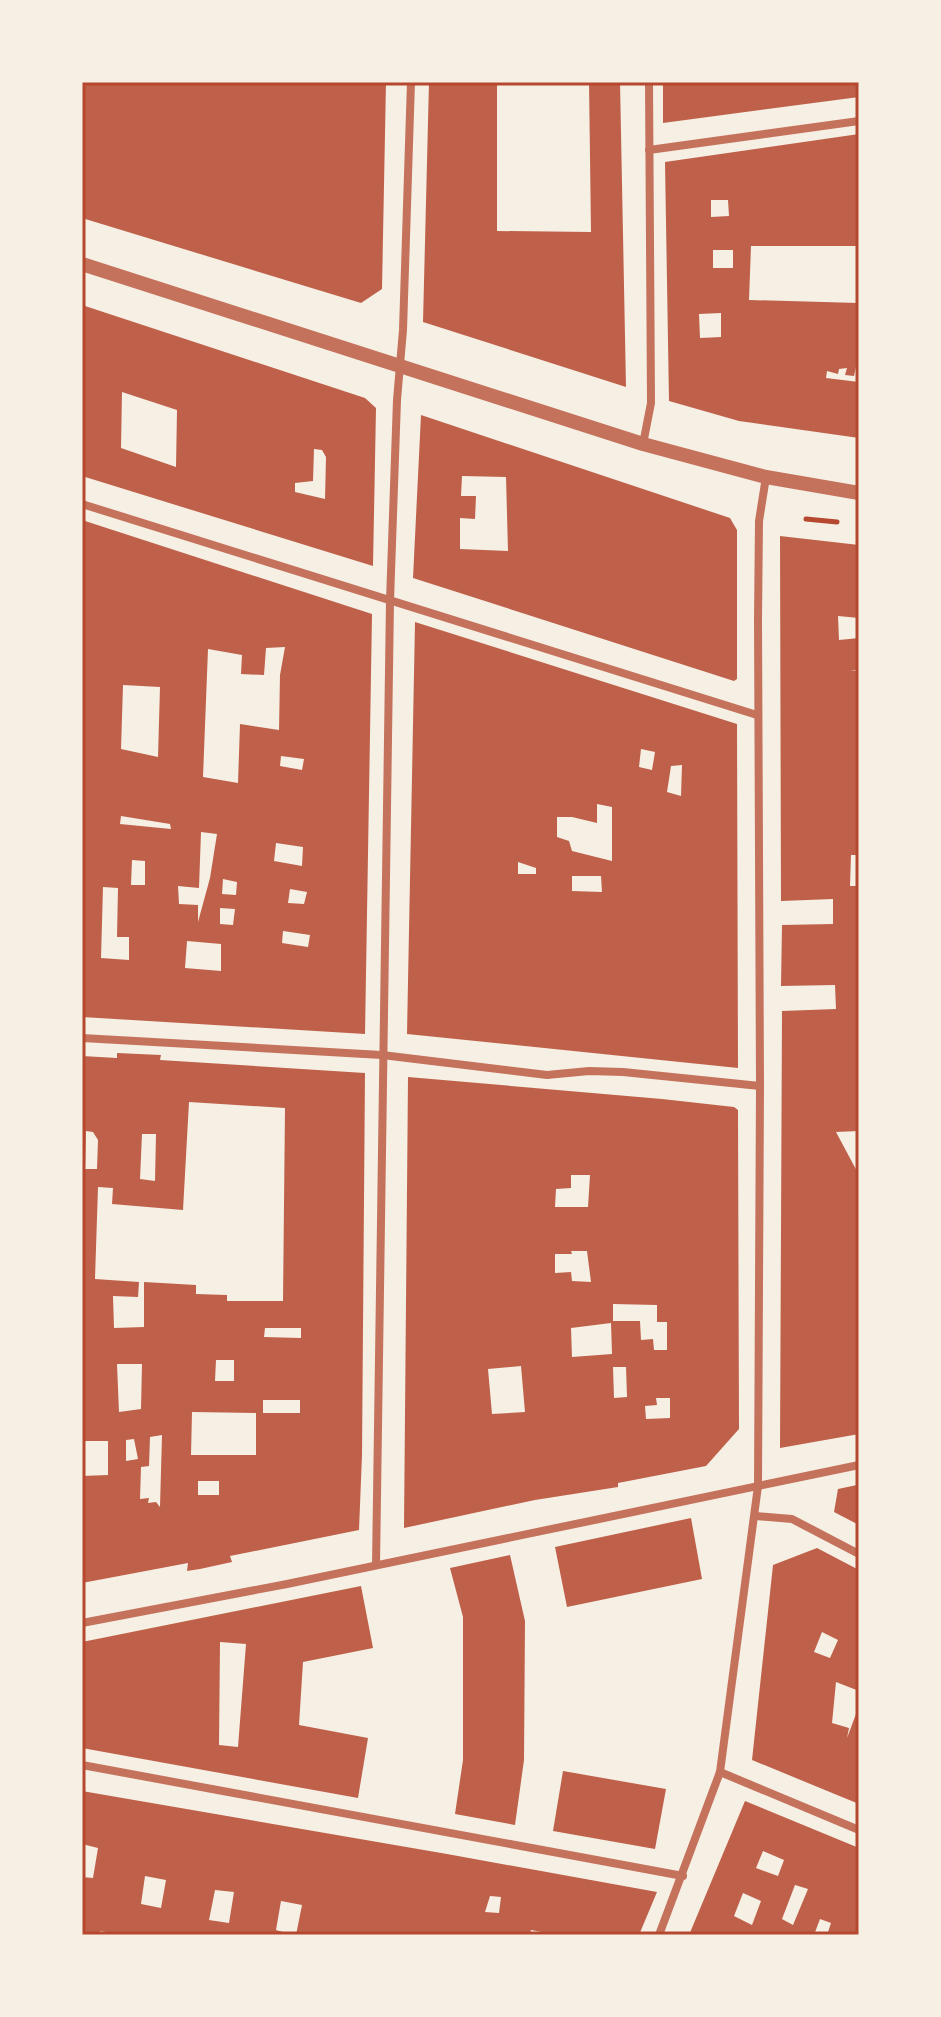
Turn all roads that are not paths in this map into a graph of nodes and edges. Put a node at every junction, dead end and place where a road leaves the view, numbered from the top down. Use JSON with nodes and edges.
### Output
{"nodes":[{"id":1,"x":411,"y":82,"type":"edge"},
{"id":2,"x":649,"y":82,"type":"edge"},
{"id":3,"x":859,"y":121,"type":"edge"},
{"id":4,"x":649,"y":150,"type":"junction"},
{"id":5,"x":82,"y":264,"type":"edge"},
{"id":6,"x":400,"y":367,"type":"junction"},
{"id":7,"x":643,"y":444,"type":"junction"},
{"id":8,"x":766,"y":477,"type":"junction"},
{"id":9,"x":859,"y":493,"type":"edge"},
{"id":10,"x":82,"y":504,"type":"edge"},
{"id":11,"x":390,"y":601,"type":"junction"},
{"id":12,"x":757,"y":715,"type":"junction"},
{"id":13,"x":82,"y":1038,"type":"edge"},
{"id":14,"x":382,"y":1055,"type":"junction"},
{"id":15,"x":760,"y":1086,"type":"junction"},
{"id":16,"x":859,"y":1465,"type":"edge"},
{"id":17,"x":758,"y":1486,"type":"junction"},
{"id":18,"x":756,"y":1516,"type":"junction"},
{"id":19,"x":859,"y":1554,"type":"edge"},
{"id":20,"x":376,"y":1565,"type":"junction"},
{"id":21,"x":82,"y":1623,"type":"edge"},
{"id":22,"x":82,"y":1765,"type":"edge"},
{"id":23,"x":720,"y":1772,"type":"junction"},
{"id":24,"x":859,"y":1830,"type":"edge"},
{"id":25,"x":683,"y":1876,"type":"junction"},
{"id":26,"x":659,"y":1935,"type":"edge"}],
"edges":[{"from":1,"to":6,"type":"street"},
{"from":2,"to":4,"type":"street"},
{"from":3,"to":4,"type":"street"},
{"from":4,"to":7,"type":"street"},
{"from":5,"to":6,"type":"street"},
{"from":6,"to":7,"type":"street"},
{"from":6,"to":11,"type":"street"},
{"from":7,"to":8,"type":"street"},
{"from":8,"to":9,"type":"street"},
{"from":8,"to":12,"type":"street"},
{"from":10,"to":11,"type":"street"},
{"from":11,"to":12,"type":"street"},
{"from":11,"to":14,"type":"street"},
{"from":12,"to":15,"type":"street"},
{"from":13,"to":14,"type":"street"},
{"from":14,"to":15,"type":"street"},
{"from":14,"to":20,"type":"street"},
{"from":15,"to":17,"type":"street"},
{"from":16,"to":17,"type":"street"},
{"from":17,"to":18,"type":"street"},
{"from":17,"to":20,"type":"street"},
{"from":18,"to":19,"type":"street"},
{"from":18,"to":23,"type":"street"},
{"from":20,"to":21,"type":"street"},
{"from":22,"to":25,"type":"street"},
{"from":23,"to":24,"type":"street"},
{"from":23,"to":25,"type":"street"},
{"from":25,"to":26,"type":"street"}]}
